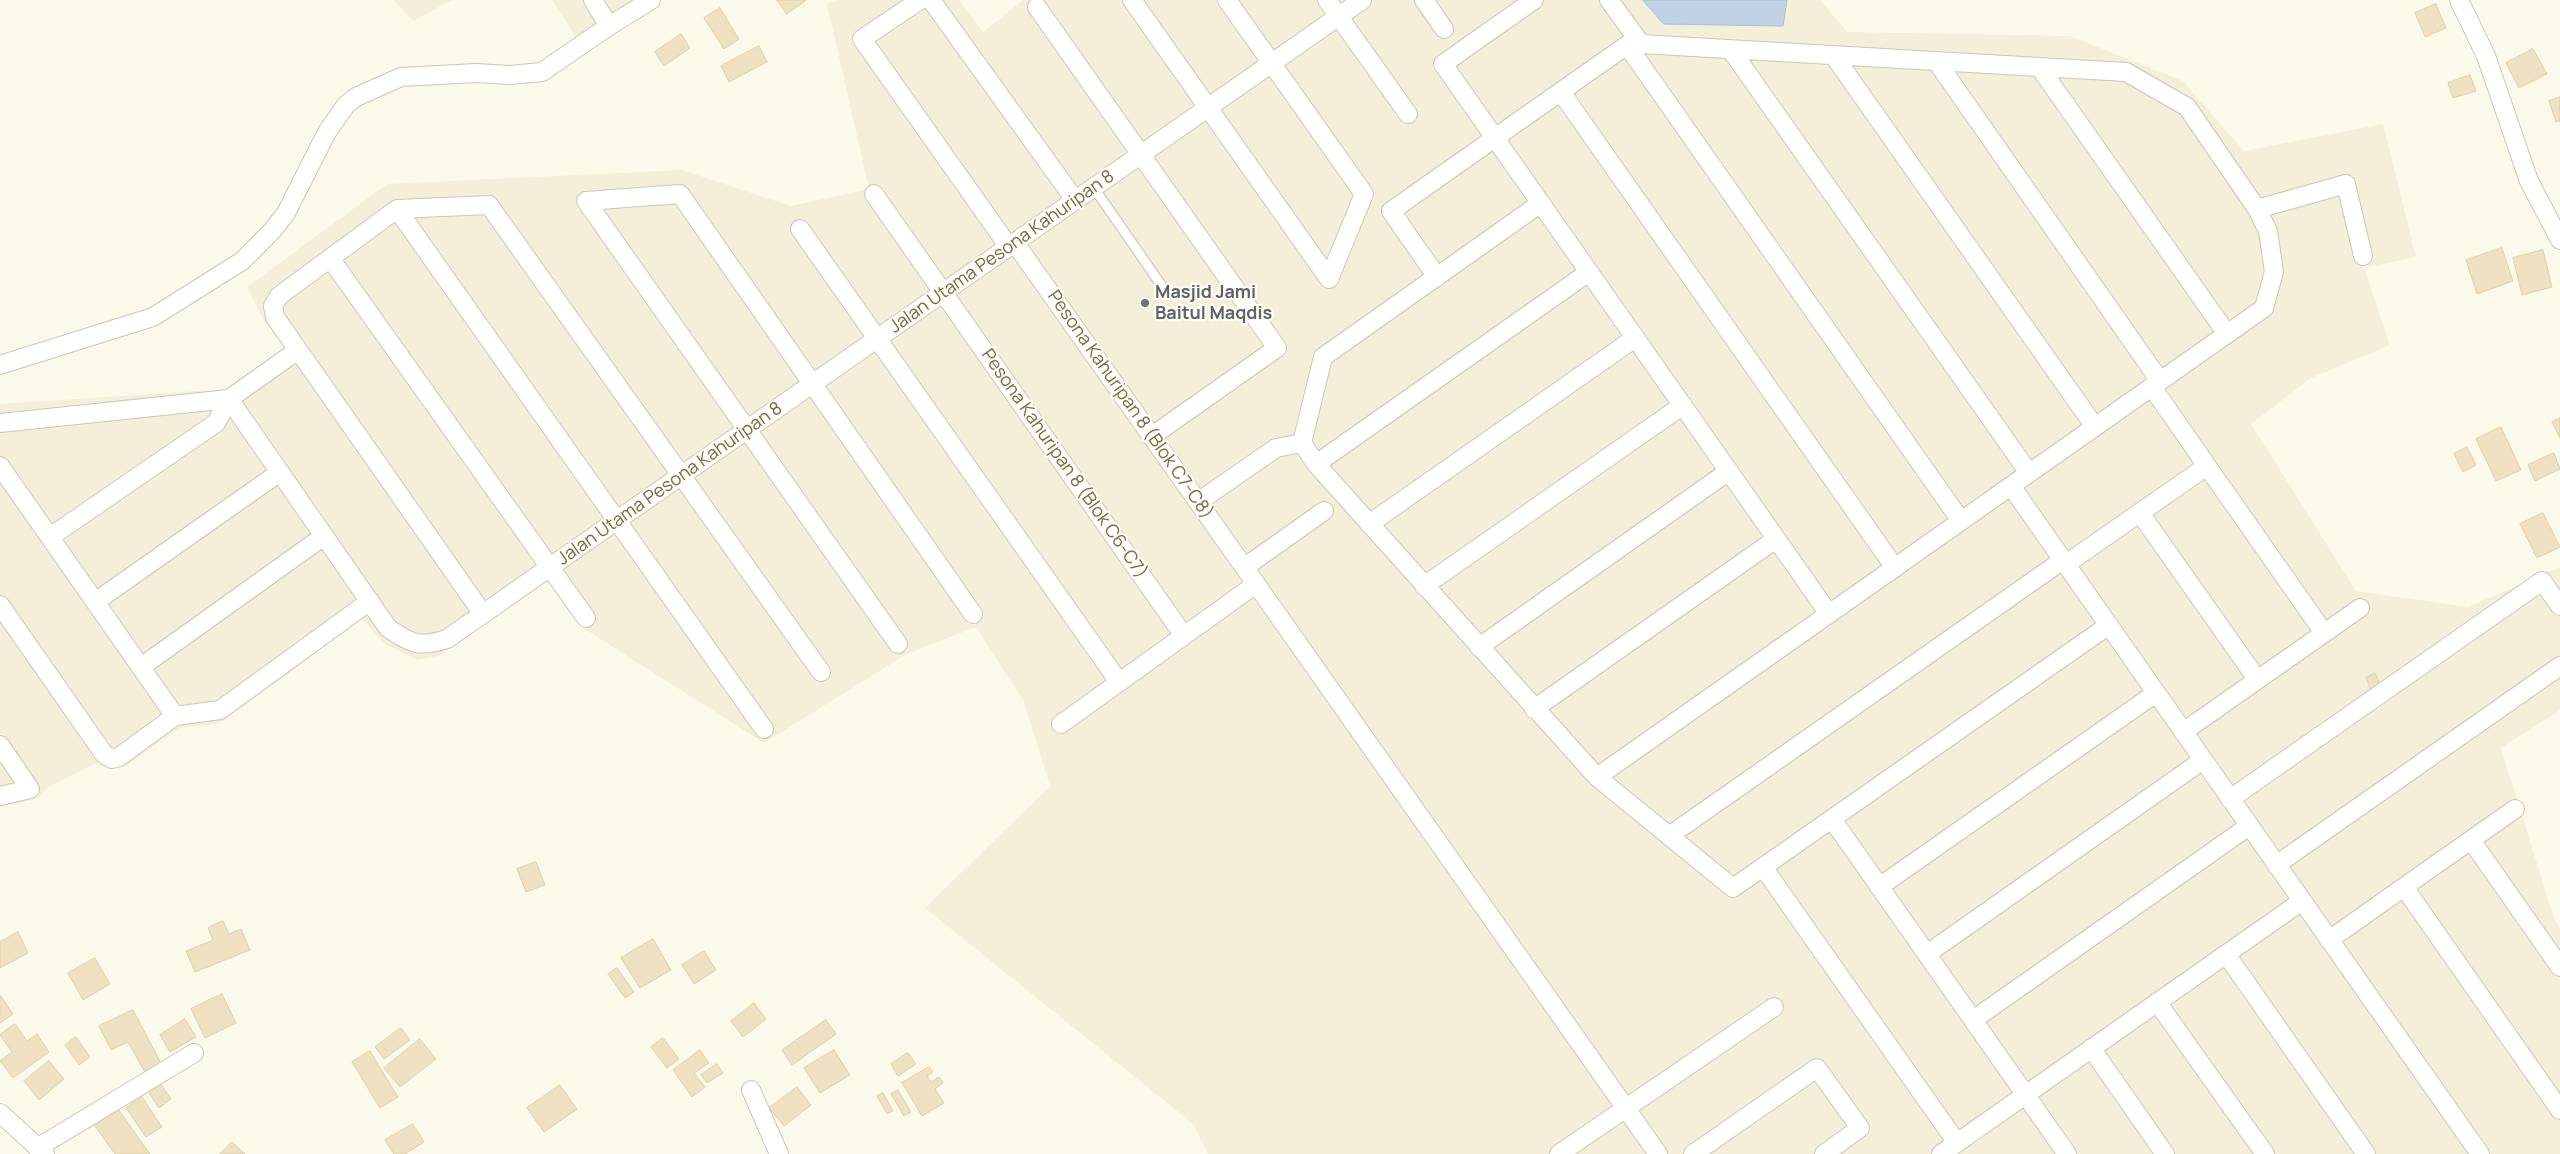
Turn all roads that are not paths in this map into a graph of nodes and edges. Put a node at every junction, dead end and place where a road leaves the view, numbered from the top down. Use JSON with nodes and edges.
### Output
{"nodes":[{"id":1,"x":593,"y":0,"type":"edge"},
{"id":2,"x":652,"y":0,"type":"edge"},
{"id":3,"x":920,"y":0,"type":"edge"},
{"id":4,"x":931,"y":0,"type":"edge"},
{"id":5,"x":1132,"y":0,"type":"edge"},
{"id":6,"x":1227,"y":0,"type":"edge"},
{"id":7,"x":1327,"y":0,"type":"edge"},
{"id":8,"x":1362,"y":0,"type":"edge"},
{"id":9,"x":1424,"y":0,"type":"edge"},
{"id":10,"x":1534,"y":0,"type":"edge"},
{"id":11,"x":1609,"y":0,"type":"edge"},
{"id":12,"x":2459,"y":0,"type":"edge"},
{"id":13,"x":1036,"y":7,"type":"dead end"},
{"id":14,"x":1339,"y":16,"type":"junction"},
{"id":15,"x":609,"y":26,"type":"junction"},
{"id":16,"x":1444,"y":29,"type":"dead end"},
{"id":17,"x":1634,"y":45,"type":"junction"},
{"id":18,"x":1731,"y":50,"type":"junction"},
{"id":19,"x":1834,"y":56,"type":"junction"},
{"id":20,"x":1937,"y":62,"type":"junction"},
{"id":21,"x":1272,"y":63,"type":"junction"},
{"id":22,"x":2040,"y":68,"type":"junction"},
{"id":23,"x":1561,"y":92,"type":"junction"},
{"id":24,"x":1208,"y":108,"type":"junction"},
{"id":25,"x":1408,"y":114,"type":"dead end"},
{"id":26,"x":1495,"y":138,"type":"junction"},
{"id":27,"x":1141,"y":155,"type":"junction"},
{"id":28,"x":1094,"y":188,"type":"junction"},
{"id":29,"x":874,"y":194,"type":"dead end"},
{"id":30,"x":1075,"y":200,"type":"junction"},
{"id":31,"x":1541,"y":203,"type":"junction"},
{"id":32,"x":398,"y":210,"type":"junction"},
{"id":33,"x":2256,"y":210,"type":"junction"},
{"id":34,"x":800,"y":229,"type":"dead end"},
{"id":35,"x":2560,"y":240,"type":"edge"},
{"id":36,"x":1012,"y":245,"type":"junction"},
{"id":37,"x":2363,"y":256,"type":"dead end"},
{"id":38,"x":330,"y":258,"type":"junction"},
{"id":39,"x":1589,"y":272,"type":"junction"},
{"id":40,"x":1437,"y":277,"type":"junction"},
{"id":41,"x":1164,"y":290,"type":"dead end"},
{"id":42,"x":944,"y":292,"type":"junction"},
{"id":43,"x":2227,"y":334,"type":"junction"},
{"id":44,"x":1635,"y":338,"type":"junction"},
{"id":45,"x":877,"y":339,"type":"junction"},
{"id":46,"x":298,"y":350,"type":"junction"},
{"id":47,"x":0,"y":366,"type":"edge"},
{"id":48,"x":813,"y":384,"type":"junction"},
{"id":49,"x":2156,"y":384,"type":"junction"},
{"id":50,"x":229,"y":399,"type":"junction"},
{"id":51,"x":1683,"y":404,"type":"junction"},
{"id":52,"x":0,"y":424,"type":"edge"},
{"id":53,"x":2095,"y":427,"type":"junction"},
{"id":54,"x":747,"y":430,"type":"junction"},
{"id":55,"x":1152,"y":436,"type":"junction"},
{"id":56,"x":1302,"y":443,"type":"junction"},
{"id":57,"x":1316,"y":464,"type":"junction"},
{"id":58,"x":0,"y":466,"type":"edge"},
{"id":59,"x":2207,"y":466,"type":"junction"},
{"id":60,"x":1729,"y":471,"type":"junction"},
{"id":61,"x":280,"y":472,"type":"junction"},
{"id":62,"x":2029,"y":474,"type":"junction"},
{"id":63,"x":682,"y":476,"type":"junction"},
{"id":64,"x":2011,"y":486,"type":"junction"},
{"id":65,"x":1198,"y":502,"type":"junction"},
{"id":66,"x":1324,"y":511,"type":"dead end"},
{"id":67,"x":2140,"y":513,"type":"junction"},
{"id":68,"x":617,"y":521,"type":"junction"},
{"id":69,"x":1961,"y":521,"type":"junction"},
{"id":70,"x":1369,"y":524,"type":"junction"},
{"id":71,"x":324,"y":536,"type":"junction"},
{"id":72,"x":50,"y":537,"type":"junction"},
{"id":73,"x":1776,"y":538,"type":"junction"},
{"id":74,"x":2065,"y":562,"type":"junction"},
{"id":75,"x":1244,"y":567,"type":"junction"},
{"id":76,"x":549,"y":568,"type":"junction"},
{"id":77,"x":1895,"y":568,"type":"junction"},
{"id":78,"x":1256,"y":584,"type":"junction"},
{"id":79,"x":1424,"y":586,"type":"junction"},
{"id":80,"x":370,"y":601,"type":"junction"},
{"id":81,"x":95,"y":602,"type":"junction"},
{"id":82,"x":0,"y":605,"type":"edge"},
{"id":83,"x":2560,"y":606,"type":"edge"},
{"id":84,"x":2360,"y":608,"type":"dead end"},
{"id":85,"x":483,"y":614,"type":"junction"},
{"id":86,"x":973,"y":614,"type":"dead end"},
{"id":87,"x":1829,"y":614,"type":"junction"},
{"id":88,"x":586,"y":618,"type":"dead end"},
{"id":89,"x":2109,"y":625,"type":"junction"},
{"id":90,"x":2324,"y":633,"type":"junction"},
{"id":91,"x":1184,"y":636,"type":"junction"},
{"id":92,"x":898,"y":644,"type":"dead end"},
{"id":93,"x":1479,"y":647,"type":"junction"},
{"id":94,"x":2560,"y":666,"type":"edge"},
{"id":95,"x":141,"y":667,"type":"junction"},
{"id":96,"x":821,"y":672,"type":"dead end"},
{"id":97,"x":2257,"y":680,"type":"junction"},
{"id":98,"x":1119,"y":682,"type":"junction"},
{"id":99,"x":2156,"y":693,"type":"junction"},
{"id":100,"x":1534,"y":709,"type":"junction"},
{"id":101,"x":175,"y":716,"type":"junction"},
{"id":102,"x":1061,"y":724,"type":"dead end"},
{"id":103,"x":764,"y":729,"type":"dead end"},
{"id":104,"x":2183,"y":732,"type":"junction"},
{"id":105,"x":0,"y":745,"type":"edge"},
{"id":106,"x":2203,"y":760,"type":"junction"},
{"id":107,"x":1597,"y":777,"type":"junction"},
{"id":108,"x":0,"y":796,"type":"edge"},
{"id":109,"x":2230,"y":799,"type":"junction"},
{"id":110,"x":2516,"y":809,"type":"dead end"},
{"id":111,"x":1832,"y":819,"type":"junction"},
{"id":112,"x":2249,"y":826,"type":"junction"},
{"id":113,"x":1669,"y":836,"type":"junction"},
{"id":114,"x":2471,"y":840,"type":"junction"},
{"id":115,"x":2276,"y":865,"type":"junction"},
{"id":116,"x":1763,"y":867,"type":"junction"},
{"id":117,"x":1879,"y":887,"type":"junction"},
{"id":118,"x":2404,"y":887,"type":"junction"},
{"id":119,"x":2302,"y":900,"type":"junction"},
{"id":120,"x":2329,"y":940,"type":"junction"},
{"id":121,"x":1927,"y":954,"type":"junction"},
{"id":122,"x":2226,"y":954,"type":"junction"},
{"id":123,"x":2560,"y":967,"type":"edge"},
{"id":124,"x":2157,"y":1002,"type":"junction"},
{"id":125,"x":1774,"y":1007,"type":"dead end"},
{"id":126,"x":1973,"y":1020,"type":"junction"},
{"id":127,"x":2091,"y":1048,"type":"junction"},
{"id":128,"x":194,"y":1053,"type":"dead end"},
{"id":129,"x":751,"y":1090,"type":"dead end"},
{"id":130,"x":2025,"y":1095,"type":"junction"},
{"id":131,"x":1626,"y":1108,"type":"junction"},
{"id":132,"x":2560,"y":1110,"type":"edge"},
{"id":133,"x":0,"y":1113,"type":"edge"},
{"id":134,"x":1956,"y":1143,"type":"junction"},
{"id":135,"x":41,"y":1151,"type":"edge"},
{"id":136,"x":779,"y":1154,"type":"edge"},
{"id":137,"x":1559,"y":1154,"type":"edge"},
{"id":138,"x":1658,"y":1154,"type":"edge"},
{"id":139,"x":1694,"y":1154,"type":"edge"},
{"id":140,"x":1824,"y":1154,"type":"edge"},
{"id":141,"x":1940,"y":1154,"type":"edge"},
{"id":142,"x":2067,"y":1154,"type":"edge"},
{"id":143,"x":2165,"y":1154,"type":"edge"},
{"id":144,"x":2264,"y":1154,"type":"edge"},
{"id":145,"x":2366,"y":1154,"type":"edge"},
{"id":146,"x":2480,"y":1154,"type":"edge"}],
"edges":[{"from":1,"to":15,"type":"street"},
{"from":2,"to":15,"type":"street"},
{"from":3,"to":36,"type":"street","name":"Pesona Kahuripan 8 (Blok C7-C8)"},
{"from":4,"to":30,"type":"street"},
{"from":5,"to":24,"type":"street"},
{"from":6,"to":21,"type":"street"},
{"from":7,"to":14,"type":"street"},
{"from":8,"to":14,"type":"street","name":"Jalan Utama Pesona Kahuripan 8"},
{"from":9,"to":16,"type":"street"},
{"from":10,"to":26,"type":"street"},
{"from":11,"to":17,"type":"street"},
{"from":12,"to":35,"type":"street"},
{"from":13,"to":27,"type":"street"},
{"from":14,"to":21,"type":"street","name":"Jalan Utama Pesona Kahuripan 8"},
{"from":14,"to":25,"type":"street"},
{"from":15,"to":47,"type":"street"},
{"from":17,"to":18,"type":"street"},
{"from":17,"to":23,"type":"street"},
{"from":17,"to":69,"type":"street"},
{"from":18,"to":19,"type":"street"},
{"from":18,"to":62,"type":"street"},
{"from":19,"to":20,"type":"street"},
{"from":19,"to":53,"type":"street"},
{"from":20,"to":22,"type":"street"},
{"from":20,"to":49,"type":"street"},
{"from":21,"to":24,"type":"street","name":"Jalan Utama Pesona Kahuripan 8"},
{"from":21,"to":24,"type":"street"},
{"from":22,"to":33,"type":"street"},
{"from":22,"to":43,"type":"street"},
{"from":23,"to":26,"type":"street"},
{"from":23,"to":77,"type":"street"},
{"from":24,"to":27,"type":"street","name":"Jalan Utama Pesona Kahuripan 8"},
{"from":26,"to":31,"type":"street"},
{"from":26,"to":40,"type":"street"},
{"from":27,"to":28,"type":"street","name":"Jalan Utama Pesona Kahuripan 8"},
{"from":27,"to":55,"type":"street"},
{"from":28,"to":30,"type":"street","name":"Jalan Utama Pesona Kahuripan 8"},
{"from":28,"to":41,"type":"lane"},
{"from":29,"to":42,"type":"street","name":"Pesona Kahuripan 8 (Blok C6-C7)"},
{"from":30,"to":36,"type":"street","name":"Jalan Utama Pesona Kahuripan 8"},
{"from":31,"to":39,"type":"street"},
{"from":31,"to":40,"type":"street"},
{"from":32,"to":38,"type":"street"},
{"from":32,"to":63,"type":"street"},
{"from":32,"to":68,"type":"street"},
{"from":33,"to":37,"type":"street"},
{"from":33,"to":43,"type":"street"},
{"from":34,"to":45,"type":"street"},
{"from":36,"to":42,"type":"street","name":"Jalan Utama Pesona Kahuripan 8"},
{"from":36,"to":55,"type":"street","name":"Pesona Kahuripan 8 (Blok C7-C8)"},
{"from":38,"to":46,"type":"street"},
{"from":38,"to":76,"type":"street"},
{"from":39,"to":44,"type":"street"},
{"from":39,"to":57,"type":"street"},
{"from":40,"to":56,"type":"street"},
{"from":42,"to":45,"type":"street","name":"Jalan Utama Pesona Kahuripan 8"},
{"from":42,"to":91,"type":"street","name":"Pesona Kahuripan 8 (Blok C6-C7)"},
{"from":43,"to":49,"type":"street"},
{"from":44,"to":51,"type":"street"},
{"from":44,"to":70,"type":"street"},
{"from":45,"to":48,"type":"street","name":"Jalan Utama Pesona Kahuripan 8"},
{"from":45,"to":98,"type":"street"},
{"from":46,"to":50,"type":"street"},
{"from":46,"to":85,"type":"street"},
{"from":48,"to":54,"type":"street","name":"Jalan Utama Pesona Kahuripan 8"},
{"from":48,"to":54,"type":"street"},
{"from":48,"to":86,"type":"street"},
{"from":49,"to":53,"type":"street"},
{"from":49,"to":59,"type":"street"},
{"from":50,"to":52,"type":"street"},
{"from":50,"to":61,"type":"street","name":"Jalan Utama Pesona Kahuripan 8"},
{"from":50,"to":72,"type":"street"},
{"from":51,"to":60,"type":"street"},
{"from":51,"to":79,"type":"street"},
{"from":53,"to":62,"type":"street"},
{"from":54,"to":63,"type":"street","name":"Jalan Utama Pesona Kahuripan 8"},
{"from":54,"to":92,"type":"street"},
{"from":55,"to":65,"type":"street","name":"Pesona Kahuripan 8 (Blok C7-C8)"},
{"from":56,"to":57,"type":"street"},
{"from":56,"to":65,"type":"street"},
{"from":57,"to":70,"type":"street"},
{"from":58,"to":72,"type":"street"},
{"from":59,"to":67,"type":"street"},
{"from":59,"to":90,"type":"street"},
{"from":60,"to":73,"type":"street"},
{"from":60,"to":93,"type":"street"},
{"from":61,"to":71,"type":"street","name":"Jalan Utama Pesona Kahuripan 8"},
{"from":61,"to":81,"type":"street"},
{"from":62,"to":64,"type":"street"},
{"from":63,"to":68,"type":"street","name":"Jalan Utama Pesona Kahuripan 8"},
{"from":63,"to":96,"type":"street"},
{"from":64,"to":69,"type":"street"},
{"from":64,"to":74,"type":"street"},
{"from":65,"to":75,"type":"street","name":"Pesona Kahuripan 8 (Blok C7-C8)"},
{"from":66,"to":75,"type":"street"},
{"from":67,"to":74,"type":"street"},
{"from":67,"to":97,"type":"street"},
{"from":68,"to":76,"type":"street","name":"Jalan Utama Pesona Kahuripan 8"},
{"from":68,"to":103,"type":"street"},
{"from":69,"to":77,"type":"street"},
{"from":70,"to":79,"type":"street"},
{"from":71,"to":80,"type":"street","name":"Jalan Utama Pesona Kahuripan 8"},
{"from":71,"to":95,"type":"street"},
{"from":72,"to":81,"type":"street"},
{"from":73,"to":87,"type":"street"},
{"from":73,"to":100,"type":"street"},
{"from":74,"to":89,"type":"street"},
{"from":74,"to":113,"type":"street"},
{"from":75,"to":78,"type":"street","name":"Pesona Kahuripan 8 (Blok C7-C8)"},
{"from":76,"to":85,"type":"street","name":"Jalan Utama Pesona Kahuripan 8"},
{"from":76,"to":88,"type":"street"},
{"from":77,"to":87,"type":"street"},
{"from":78,"to":91,"type":"street"},
{"from":78,"to":131,"type":"street","name":"Pesona Kahuripan 8 (Blok C7-C8)"},
{"from":79,"to":93,"type":"street"},
{"from":80,"to":85,"type":"street","name":"Jalan Utama Pesona Kahuripan 8"},
{"from":80,"to":101,"type":"street"},
{"from":81,"to":95,"type":"street"},
{"from":82,"to":101,"type":"street"},
{"from":83,"to":109,"type":"street"},
{"from":84,"to":90,"type":"street"},
{"from":87,"to":107,"type":"street"},
{"from":89,"to":99,"type":"street"},
{"from":89,"to":111,"type":"street"},
{"from":90,"to":97,"type":"street"},
{"from":91,"to":98,"type":"street"},
{"from":93,"to":100,"type":"street"},
{"from":94,"to":115,"type":"street"},
{"from":95,"to":101,"type":"street"},
{"from":97,"to":104,"type":"street"},
{"from":98,"to":102,"type":"street"},
{"from":99,"to":104,"type":"street"},
{"from":99,"to":117,"type":"street"},
{"from":100,"to":107,"type":"street"},
{"from":104,"to":106,"type":"street"},
{"from":105,"to":108,"type":"street"},
{"from":106,"to":109,"type":"street"},
{"from":106,"to":121,"type":"street"},
{"from":107,"to":113,"type":"street"},
{"from":109,"to":112,"type":"street"},
{"from":110,"to":114,"type":"street"},
{"from":111,"to":116,"type":"street"},
{"from":111,"to":117,"type":"street"},
{"from":112,"to":115,"type":"street"},
{"from":112,"to":126,"type":"street"},
{"from":113,"to":116,"type":"street"},
{"from":114,"to":118,"type":"street"},
{"from":114,"to":123,"type":"street"},
{"from":115,"to":119,"type":"street"},
{"from":116,"to":134,"type":"street"},
{"from":117,"to":121,"type":"street"},
{"from":118,"to":120,"type":"street"},
{"from":118,"to":132,"type":"street"},
{"from":119,"to":120,"type":"street"},
{"from":119,"to":122,"type":"street"},
{"from":120,"to":146,"type":"street"},
{"from":121,"to":126,"type":"street"},
{"from":122,"to":124,"type":"street"},
{"from":122,"to":145,"type":"street"},
{"from":124,"to":127,"type":"street"},
{"from":124,"to":144,"type":"street"},
{"from":125,"to":131,"type":"street"},
{"from":126,"to":130,"type":"street"},
{"from":127,"to":130,"type":"street"},
{"from":127,"to":143,"type":"street"},
{"from":128,"to":135,"type":"street"},
{"from":129,"to":136,"type":"street"},
{"from":130,"to":134,"type":"street"},
{"from":130,"to":142,"type":"street"},
{"from":131,"to":137,"type":"street"},
{"from":131,"to":138,"type":"street","name":"Pesona Kahuripan 8 (Blok C7-C8)"},
{"from":133,"to":135,"type":"street"},
{"from":134,"to":141,"type":"street"},
{"from":139,"to":140,"type":"street"}]}
